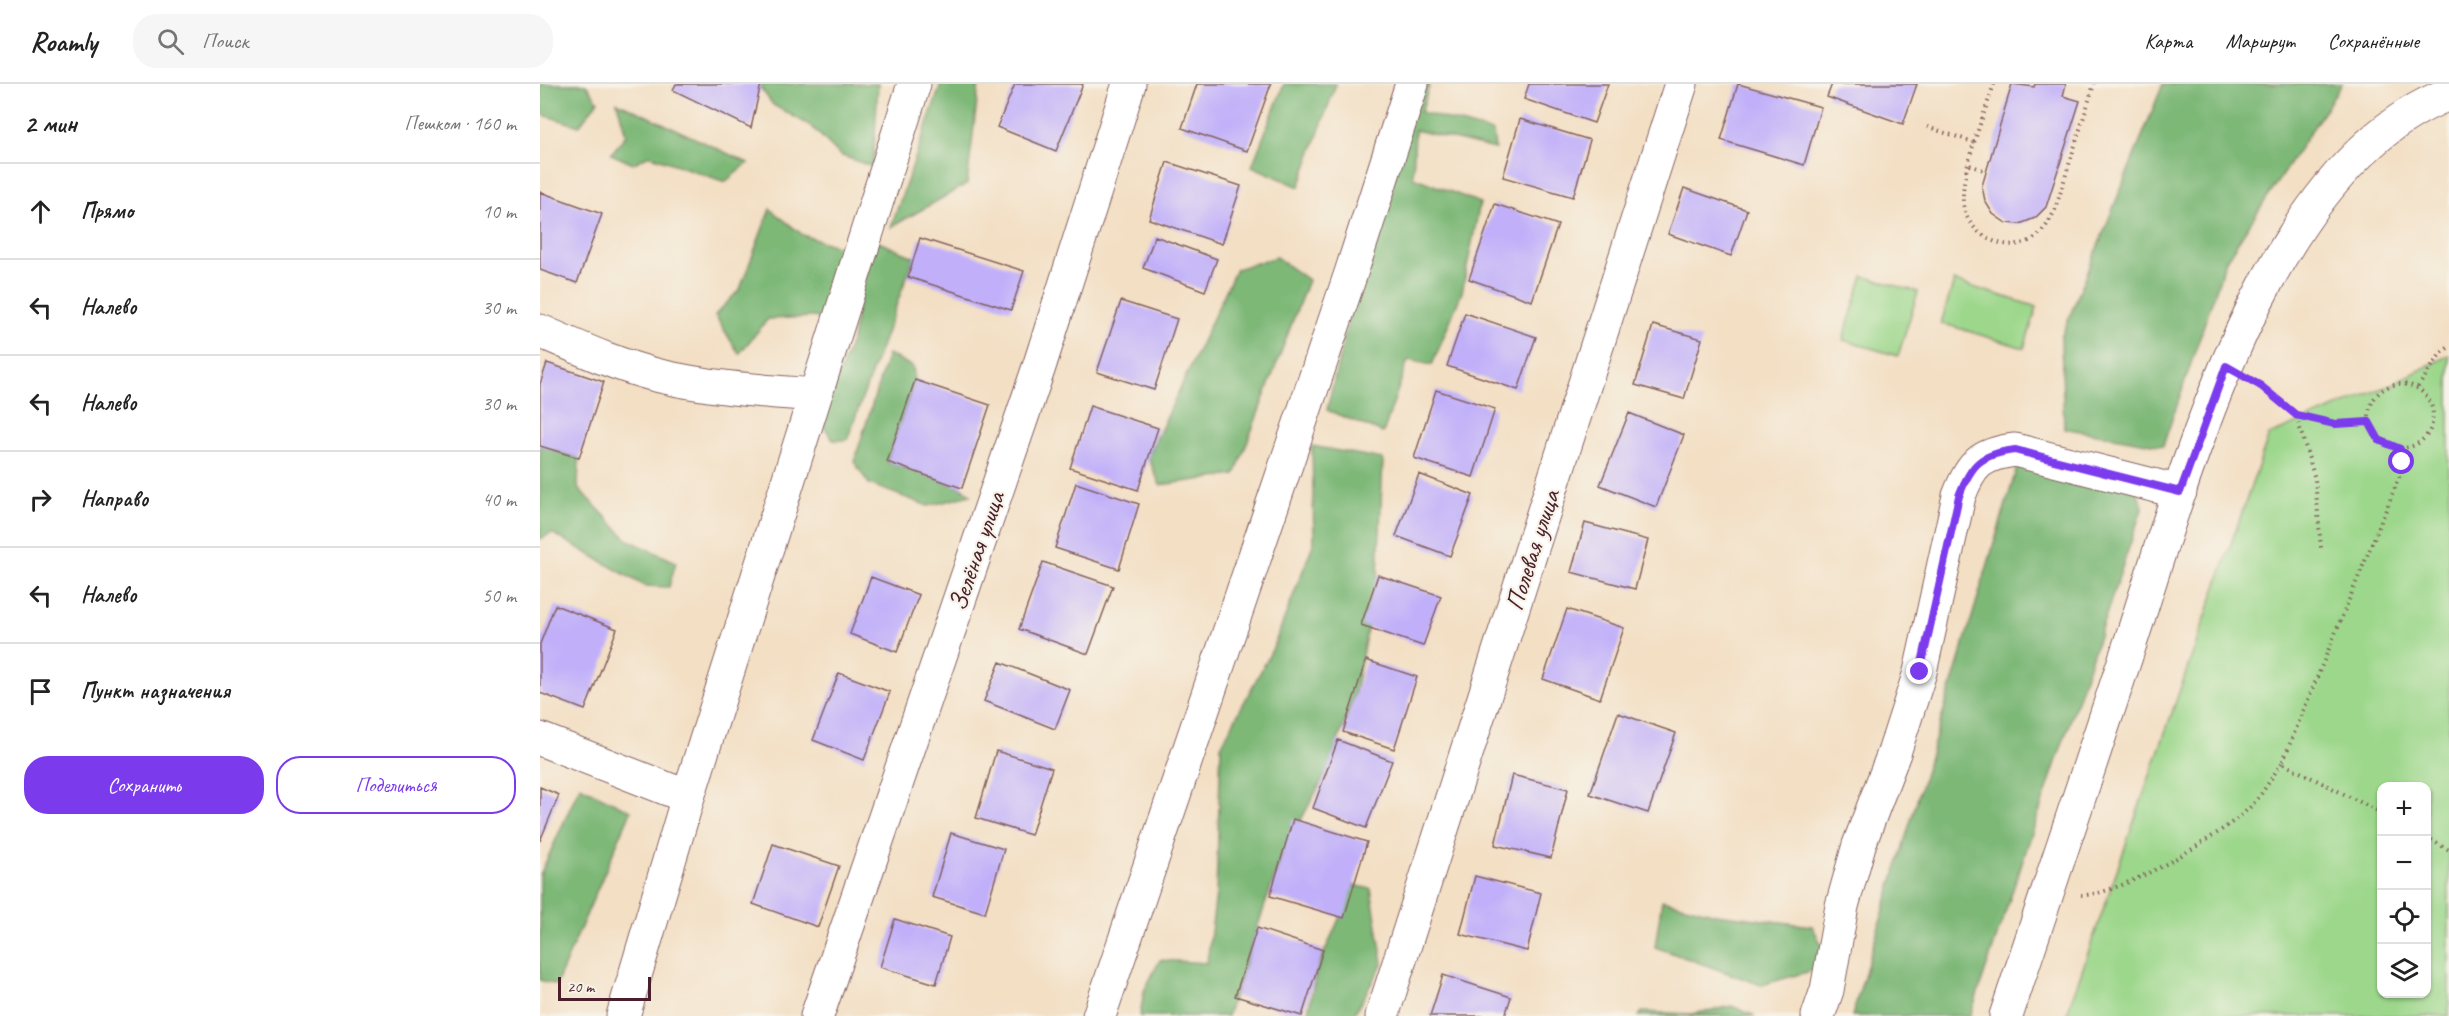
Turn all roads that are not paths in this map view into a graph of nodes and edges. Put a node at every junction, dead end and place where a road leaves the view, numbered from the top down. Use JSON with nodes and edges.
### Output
{"nodes":[{"id":1,"x":914,"y":84,"type":"edge"},
{"id":2,"x":1130,"y":84,"type":"edge"},
{"id":3,"x":1412,"y":84,"type":"edge"},
{"id":4,"x":1681,"y":84,"type":"edge"},
{"id":5,"x":2428,"y":94,"type":"edge"},
{"id":6,"x":540,"y":331,"type":"edge"},
{"id":7,"x":814,"y":395,"type":"junction"},
{"id":8,"x":2180,"y":492,"type":"junction"},
{"id":9,"x":540,"y":739,"type":"edge"},
{"id":10,"x":688,"y":797,"type":"junction"},
{"id":11,"x":623,"y":1016,"type":"edge"},
{"id":12,"x":818,"y":1016,"type":"edge"},
{"id":13,"x":1099,"y":1016,"type":"edge"},
{"id":14,"x":1382,"y":1016,"type":"edge"},
{"id":15,"x":1818,"y":1016,"type":"edge"},
{"id":16,"x":2006,"y":1016,"type":"edge"}],
"edges":[{"from":1,"to":7,"type":"street"},
{"from":2,"to":12,"type":"street","name":"Зелёная улица"},
{"from":3,"to":13,"type":"street"},
{"from":4,"to":14,"type":"street","name":"Полевая улица"},
{"from":5,"to":8,"type":"street"},
{"from":6,"to":7,"type":"street"},
{"from":7,"to":10,"type":"street"},
{"from":8,"to":15,"type":"street"},
{"from":8,"to":16,"type":"street"},
{"from":9,"to":10,"type":"street"},
{"from":10,"to":11,"type":"street"}]}
